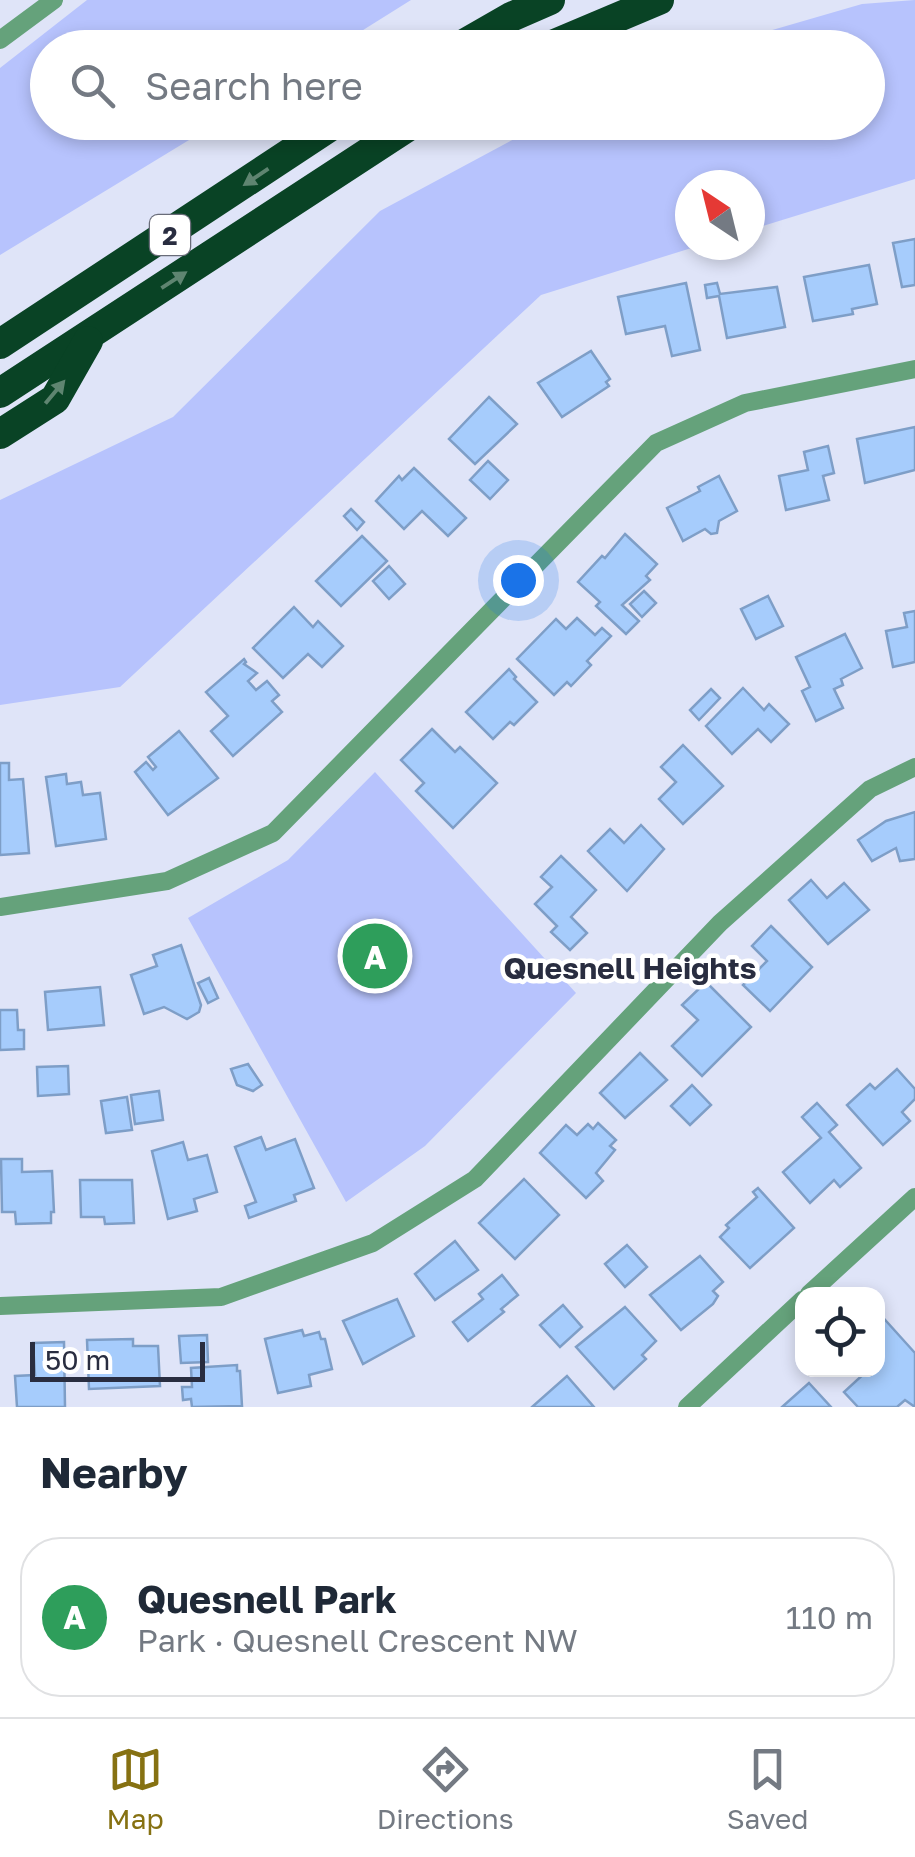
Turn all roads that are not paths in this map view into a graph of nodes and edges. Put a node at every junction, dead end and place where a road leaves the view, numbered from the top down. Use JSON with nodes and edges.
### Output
{"nodes":[{"id":1,"x":54,"y":0,"type":"edge"},
{"id":2,"x":550,"y":0,"type":"edge"},
{"id":3,"x":659,"y":0,"type":"edge"},
{"id":4,"x":488,"y":30,"type":"edge"},
{"id":5,"x":588,"y":30,"type":"edge"},
{"id":6,"x":0,"y":40,"type":"edge"},
{"id":7,"x":310,"y":140,"type":"edge"},
{"id":8,"x":388,"y":140,"type":"edge"},
{"id":9,"x":92,"y":334,"type":"junction"},
{"id":10,"x":0,"y":344,"type":"edge"},
{"id":11,"x":915,"y":370,"type":"edge"},
{"id":12,"x":0,"y":393,"type":"edge"},
{"id":13,"x":0,"y":434,"type":"edge"},
{"id":14,"x":915,"y":767,"type":"edge"},
{"id":15,"x":0,"y":906,"type":"edge"},
{"id":16,"x":915,"y":1197,"type":"edge"},
{"id":17,"x":817,"y":1287,"type":"edge"},
{"id":18,"x":0,"y":1306,"type":"edge"},
{"id":19,"x":795,"y":1306,"type":"edge"},
{"id":20,"x":686,"y":1407,"type":"edge"}],
"edges":[{"from":1,"to":6,"type":"street"},
{"from":2,"to":4,"type":"highway"},
{"from":3,"to":5,"type":"highway"},
{"from":7,"to":10,"type":"highway","number":"2","one_way":true},
{"from":9,"to":8,"type":"highway","number":"2","one_way":true},
{"from":9,"to":12,"type":"highway","number":"2"},
{"from":13,"to":9,"type":"highway","one_way":true},
{"from":11,"to":15,"type":"street"},
{"from":14,"to":18,"type":"street"},
{"from":16,"to":17,"type":"street"},
{"from":19,"to":20,"type":"street"}]}
